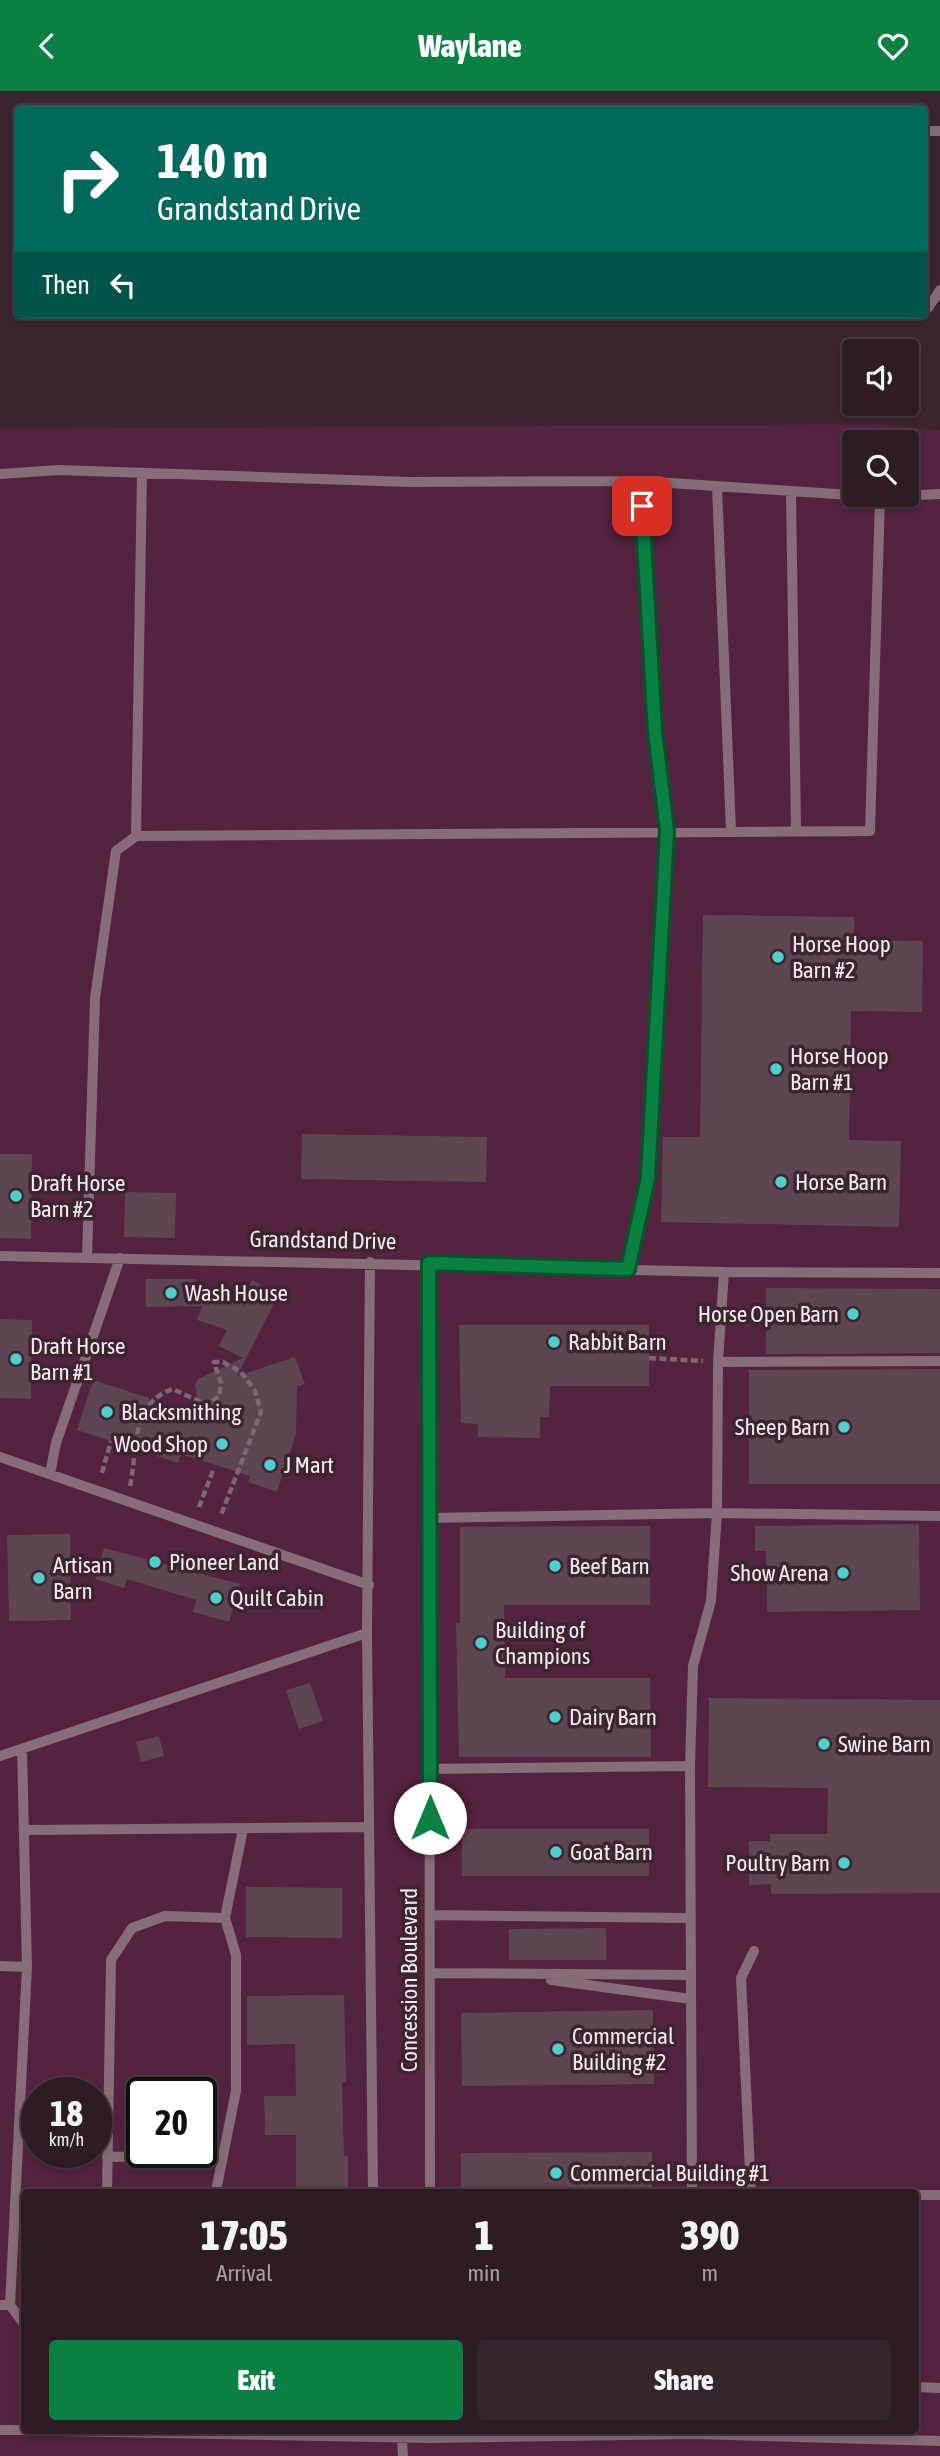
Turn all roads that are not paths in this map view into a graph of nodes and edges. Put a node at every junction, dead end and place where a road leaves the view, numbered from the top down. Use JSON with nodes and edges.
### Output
{"nodes":[{"id":1,"x":940,"y":290,"type":"edge"},
{"id":2,"x":928,"y":308,"type":"edge"},
{"id":3,"x":142,"y":473,"type":"junction"},
{"id":4,"x":0,"y":474,"type":"edge"},
{"id":5,"x":641,"y":481,"type":"junction"},
{"id":6,"x":717,"y":487,"type":"junction"},
{"id":7,"x":791,"y":492,"type":"junction"},
{"id":8,"x":940,"y":494,"type":"edge"},
{"id":9,"x":842,"y":495,"type":"edge"},
{"id":10,"x":919,"y":495,"type":"edge"},
{"id":11,"x":880,"y":507,"type":"edge"},
{"id":12,"x":667,"y":831,"type":"junction"},
{"id":13,"x":731,"y":831,"type":"junction"},
{"id":14,"x":796,"y":831,"type":"junction"},
{"id":15,"x":136,"y":836,"type":"junction"},
{"id":16,"x":0,"y":1256,"type":"edge"},
{"id":17,"x":87,"y":1258,"type":"junction"},
{"id":18,"x":120,"y":1258,"type":"junction"},
{"id":19,"x":370,"y":1262,"type":"junction"},
{"id":20,"x":429,"y":1263,"type":"junction"},
{"id":21,"x":628,"y":1269,"type":"junction"},
{"id":22,"x":724,"y":1272,"type":"junction"},
{"id":23,"x":940,"y":1273,"type":"edge"},
{"id":24,"x":940,"y":1361,"type":"edge"},
{"id":25,"x":718,"y":1362,"type":"junction"},
{"id":26,"x":0,"y":1457,"type":"edge"},
{"id":27,"x":50,"y":1474,"type":"junction"},
{"id":28,"x":717,"y":1513,"type":"junction"},
{"id":29,"x":940,"y":1515,"type":"edge"},
{"id":30,"x":429,"y":1518,"type":"junction"},
{"id":31,"x":369,"y":1585,"type":"junction"},
{"id":32,"x":367,"y":1633,"type":"junction"},
{"id":33,"x":22,"y":1749,"type":"junction"},
{"id":34,"x":0,"y":1756,"type":"edge"},
{"id":35,"x":690,"y":1766,"type":"junction"},
{"id":36,"x":430,"y":1769,"type":"junction"},
{"id":37,"x":369,"y":1827,"type":"junction"},
{"id":38,"x":243,"y":1829,"type":"junction"},
{"id":39,"x":24,"y":1830,"type":"junction"},
{"id":40,"x":430,"y":1915,"type":"junction"},
{"id":41,"x":225,"y":1918,"type":"junction"},
{"id":42,"x":691,"y":1918,"type":"junction"},
{"id":43,"x":754,"y":1951,"type":"dead end"},
{"id":44,"x":0,"y":1966,"type":"edge"},
{"id":45,"x":26,"y":1967,"type":"junction"},
{"id":46,"x":430,"y":1973,"type":"junction"},
{"id":47,"x":510,"y":1975,"type":"junction"},
{"id":48,"x":691,"y":1975,"type":"junction"},
{"id":49,"x":691,"y":1999,"type":"junction"},
{"id":50,"x":109,"y":2077,"type":"edge"},
{"id":51,"x":222,"y":2155,"type":"junction"},
{"id":52,"x":112,"y":2157,"type":"edge"},
{"id":53,"x":107,"y":2168,"type":"edge"},
{"id":54,"x":217,"y":2186,"type":"dead end"},
{"id":55,"x":107,"y":2189,"type":"edge"},
{"id":56,"x":373,"y":2189,"type":"edge"},
{"id":57,"x":430,"y":2189,"type":"edge"},
{"id":58,"x":692,"y":2189,"type":"edge"},
{"id":59,"x":751,"y":2189,"type":"edge"},
{"id":60,"x":919,"y":2195,"type":"edge"},
{"id":61,"x":940,"y":2195,"type":"edge"},
{"id":62,"x":5,"y":2305,"type":"edge"},
{"id":63,"x":21,"y":2321,"type":"edge"},
{"id":64,"x":919,"y":2387,"type":"edge"},
{"id":65,"x":940,"y":2388,"type":"edge"},
{"id":66,"x":0,"y":2430,"type":"edge"},
{"id":67,"x":21,"y":2430,"type":"edge"},
{"id":68,"x":375,"y":2434,"type":"edge"},
{"id":69,"x":430,"y":2434,"type":"edge"},
{"id":70,"x":750,"y":2434,"type":"edge"},
{"id":71,"x":402,"y":2438,"type":"junction"},
{"id":72,"x":940,"y":2441,"type":"edge"},
{"id":73,"x":403,"y":2456,"type":"edge"}],
"edges":[{"from":1,"to":2,"type":"lane"},
{"from":3,"to":4,"type":"lane"},
{"from":3,"to":5,"type":"lane"},
{"from":3,"to":15,"type":"lane"},
{"from":5,"to":6,"type":"lane"},
{"from":5,"to":12,"type":"lane"},
{"from":6,"to":7,"type":"lane"},
{"from":6,"to":13,"type":"lane"},
{"from":7,"to":9,"type":"lane"},
{"from":7,"to":14,"type":"lane"},
{"from":8,"to":10,"type":"lane"},
{"from":11,"to":14,"type":"lane"},
{"from":12,"to":13,"type":"lane"},
{"from":12,"to":15,"type":"lane"},
{"from":12,"to":21,"type":"lane"},
{"from":13,"to":14,"type":"lane"},
{"from":15,"to":17,"type":"lane"},
{"from":16,"to":17,"type":"lane","name":"Grandstand Drive"},
{"from":17,"to":18,"type":"lane","name":"Grandstand Drive"},
{"from":18,"to":19,"type":"lane","name":"Grandstand Drive"},
{"from":18,"to":27,"type":"lane"},
{"from":19,"to":20,"type":"lane","name":"Grandstand Drive"},
{"from":19,"to":31,"type":"lane"},
{"from":20,"to":21,"type":"lane","name":"Grandstand Drive"},
{"from":20,"to":30,"type":"lane","name":"Concession Boulevard"},
{"from":21,"to":22,"type":"lane","name":"Grandstand Drive"},
{"from":22,"to":23,"type":"lane","name":"Grandstand Drive"},
{"from":22,"to":25,"type":"lane"},
{"from":24,"to":25,"type":"lane"},
{"from":25,"to":28,"type":"lane"},
{"from":26,"to":27,"type":"lane"},
{"from":27,"to":31,"type":"lane"},
{"from":28,"to":29,"type":"lane"},
{"from":28,"to":30,"type":"lane"},
{"from":28,"to":35,"type":"lane"},
{"from":30,"to":36,"type":"lane","name":"Concession Boulevard"},
{"from":31,"to":32,"type":"lane"},
{"from":32,"to":33,"type":"lane"},
{"from":32,"to":37,"type":"lane"},
{"from":33,"to":34,"type":"lane"},
{"from":33,"to":39,"type":"lane"},
{"from":35,"to":36,"type":"lane"},
{"from":35,"to":42,"type":"lane"},
{"from":36,"to":40,"type":"lane","name":"Concession Boulevard"},
{"from":37,"to":38,"type":"lane"},
{"from":37,"to":56,"type":"lane"},
{"from":38,"to":39,"type":"lane"},
{"from":38,"to":41,"type":"lane"},
{"from":39,"to":45,"type":"lane"},
{"from":40,"to":42,"type":"lane"},
{"from":40,"to":46,"type":"lane","name":"Concession Boulevard"},
{"from":41,"to":50,"type":"lane"},
{"from":41,"to":51,"type":"lane"},
{"from":42,"to":48,"type":"lane"},
{"from":43,"to":59,"type":"lane"},
{"from":44,"to":45,"type":"lane"},
{"from":45,"to":62,"type":"lane"},
{"from":46,"to":47,"type":"lane"},
{"from":46,"to":57,"type":"lane","name":"Concession Boulevard"},
{"from":47,"to":48,"type":"lane"},
{"from":47,"to":49,"type":"lane"},
{"from":48,"to":49,"type":"lane"},
{"from":49,"to":58,"type":"lane"},
{"from":51,"to":52,"type":"lane"},
{"from":51,"to":54,"type":"lane"},
{"from":53,"to":55,"type":"lane"},
{"from":60,"to":61,"type":"lane"},
{"from":62,"to":63,"type":"lane"},
{"from":64,"to":65,"type":"lane"},
{"from":66,"to":67,"type":"lane"},
{"from":68,"to":71,"type":"lane"},
{"from":69,"to":71,"type":"lane"},
{"from":70,"to":72,"type":"lane"},
{"from":71,"to":73,"type":"lane"}]}
